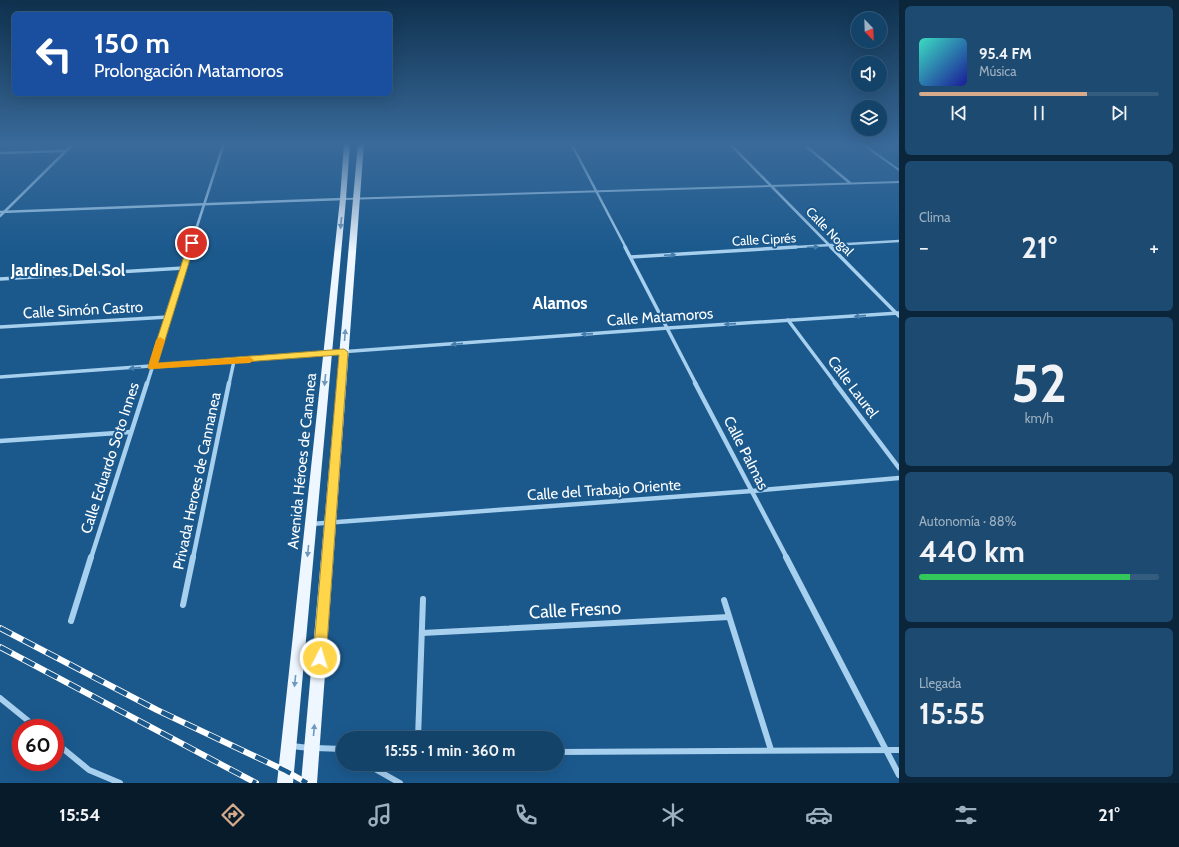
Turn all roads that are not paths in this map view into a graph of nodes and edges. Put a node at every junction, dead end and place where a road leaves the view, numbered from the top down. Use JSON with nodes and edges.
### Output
{"nodes":[{"id":1,"x":37,"y":180,"type":"edge"},
{"id":2,"x":212,"y":180,"type":"edge"},
{"id":3,"x":344,"y":180,"type":"edge"},
{"id":4,"x":358,"y":180,"type":"edge"},
{"id":5,"x":591,"y":180,"type":"edge"},
{"id":6,"x":766,"y":180,"type":"edge"},
{"id":7,"x":846,"y":180,"type":"edge"},
{"id":8,"x":899,"y":182,"type":"edge"},
{"id":9,"x":850,"y":183,"type":"junction"},
{"id":10,"x":771,"y":185,"type":"junction"},
{"id":11,"x":596,"y":190,"type":"junction"},
{"id":12,"x":356,"y":198,"type":"junction"},
{"id":13,"x":343,"y":199,"type":"junction"},
{"id":14,"x":204,"y":204,"type":"junction"},
{"id":15,"x":4,"y":211,"type":"junction"},
{"id":16,"x":0,"y":212,"type":"edge"},
{"id":17,"x":0,"y":216,"type":"edge"},
{"id":18,"x":899,"y":241,"type":"edge"},
{"id":19,"x":830,"y":246,"type":"junction"},
{"id":20,"x":631,"y":257,"type":"junction"},
{"id":21,"x":184,"y":268,"type":"junction"},
{"id":22,"x":0,"y":279,"type":"edge"},
{"id":23,"x":898,"y":314,"type":"edge"},
{"id":24,"x":168,"y":317,"type":"junction"},
{"id":25,"x":788,"y":320,"type":"junction"},
{"id":26,"x":0,"y":328,"type":"edge"},
{"id":27,"x":668,"y":328,"type":"junction"},
{"id":28,"x":344,"y":352,"type":"junction"},
{"id":29,"x":328,"y":354,"type":"junction"},
{"id":30,"x":234,"y":361,"type":"junction"},
{"id":31,"x":152,"y":367,"type":"junction"},
{"id":32,"x":0,"y":377,"type":"edge"},
{"id":33,"x":131,"y":432,"type":"junction"},
{"id":34,"x":0,"y":441,"type":"edge"},
{"id":35,"x":899,"y":468,"type":"edge"},
{"id":36,"x":899,"y":478,"type":"edge"},
{"id":37,"x":752,"y":491,"type":"junction"},
{"id":38,"x":330,"y":522,"type":"junction"},
{"id":39,"x":311,"y":524,"type":"junction"},
{"id":40,"x":423,"y":599,"type":"dead end"},
{"id":41,"x":724,"y":600,"type":"dead end"},
{"id":42,"x":183,"y":605,"type":"dead end"},
{"id":43,"x":730,"y":617,"type":"junction"},
{"id":44,"x":71,"y":621,"type":"dead end"},
{"id":45,"x":422,"y":634,"type":"junction"},
{"id":46,"x":0,"y":698,"type":"edge"},
{"id":47,"x":26,"y":719,"type":"edge"},
{"id":48,"x":418,"y":731,"type":"edge"},
{"id":49,"x":289,"y":746,"type":"junction"},
{"id":50,"x":312,"y":748,"type":"junction"},
{"id":51,"x":64,"y":749,"type":"edge"},
{"id":52,"x":336,"y":750,"type":"edge"},
{"id":53,"x":771,"y":750,"type":"junction"},
{"id":54,"x":899,"y":750,"type":"edge"},
{"id":55,"x":887,"y":751,"type":"junction"},
{"id":56,"x":564,"y":752,"type":"edge"},
{"id":57,"x":379,"y":771,"type":"edge"},
{"id":58,"x":899,"y":775,"type":"edge"},
{"id":59,"x":120,"y":783,"type":"edge"},
{"id":60,"x":285,"y":783,"type":"edge"},
{"id":61,"x":309,"y":783,"type":"edge"},
{"id":62,"x":400,"y":783,"type":"edge"}],
"edges":[{"from":1,"to":15,"type":"street"},
{"from":2,"to":14,"type":"street","name":"Calle Eduardo Soto Innes"},
{"from":3,"to":13,"type":"main road","name":"Avenida Héroes de Cananea"},
{"from":4,"to":12,"type":"main road","name":"Avenida Héroes de Cananea"},
{"from":5,"to":11,"type":"street","name":"Calle Palmas"},
{"from":6,"to":10,"type":"street","name":"Calle Nogal"},
{"from":7,"to":9,"type":"street"},
{"from":8,"to":9,"type":"street"},
{"from":9,"to":10,"type":"street"},
{"from":10,"to":11,"type":"street"},
{"from":10,"to":19,"type":"street","name":"Calle Nogal"},
{"from":11,"to":12,"type":"street"},
{"from":11,"to":20,"type":"street","name":"Calle Palmas"},
{"from":12,"to":13,"type":"street"},
{"from":28,"to":12,"type":"main road","name":"Avenida Héroes de Cananea","one_way":true},
{"from":13,"to":14,"type":"street"},
{"from":13,"to":29,"type":"main road","name":"Avenida Héroes de Cananea","one_way":true},
{"from":14,"to":15,"type":"street"},
{"from":14,"to":21,"type":"street","name":"Calle Eduardo Soto Innes"},
{"from":15,"to":16,"type":"street"},
{"from":15,"to":17,"type":"street"},
{"from":18,"to":19,"type":"street","name":"Calle Ciprés"},
{"from":20,"to":19,"type":"street","name":"Calle Ciprés","one_way":true},
{"from":19,"to":23,"type":"street","name":"Calle Nogal"},
{"from":20,"to":27,"type":"street","name":"Calle Palmas"},
{"from":21,"to":22,"type":"street"},
{"from":21,"to":24,"type":"street","name":"Calle Eduardo Soto Innes"},
{"from":23,"to":25,"type":"street","name":"Calle Matamoros","one_way":true},
{"from":24,"to":26,"type":"street","name":"Calle Simón Castro"},
{"from":24,"to":31,"type":"street","name":"Calle Eduardo Soto Innes"},
{"from":25,"to":27,"type":"street","name":"Calle Matamoros","one_way":true},
{"from":25,"to":35,"type":"street","name":"Calle Laurel"},
{"from":27,"to":28,"type":"street","name":"Calle Matamoros","one_way":true},
{"from":27,"to":37,"type":"street","name":"Calle Palmas"},
{"from":28,"to":29,"type":"street","name":"Calle Matamoros"},
{"from":28,"to":38,"type":"main road","name":"Avenida Héroes de Cananea"},
{"from":29,"to":30,"type":"street","name":"Calle Matamoros"},
{"from":29,"to":39,"type":"main road","name":"Avenida Héroes de Cananea","one_way":true},
{"from":30,"to":31,"type":"street","name":"Calle Matamoros"},
{"from":30,"to":42,"type":"street","name":"Privada Heroes de Cannanea"},
{"from":31,"to":32,"type":"street","name":"Calle Matamoros","one_way":true},
{"from":31,"to":33,"type":"street","name":"Calle Eduardo Soto Innes"},
{"from":33,"to":34,"type":"street"},
{"from":33,"to":44,"type":"street","name":"Calle Eduardo Soto Innes"},
{"from":36,"to":37,"type":"street","name":"Calle del Trabajo Oriente"},
{"from":37,"to":38,"type":"street","name":"Calle del Trabajo Oriente"},
{"from":37,"to":55,"type":"street","name":"Calle Palmas"},
{"from":38,"to":39,"type":"street","name":"Calle del Trabajo Oriente"},
{"from":50,"to":38,"type":"main road","name":"Avenida Héroes de Cananea","one_way":true},
{"from":39,"to":49,"type":"main road","name":"Avenida Héroes de Cananea","one_way":true},
{"from":40,"to":45,"type":"street"},
{"from":41,"to":43,"type":"street"},
{"from":43,"to":45,"type":"street","name":"Calle Fresno"},
{"from":43,"to":53,"type":"street"},
{"from":45,"to":48,"type":"street"},
{"from":46,"to":47,"type":"street"},
{"from":49,"to":50,"type":"street"},
{"from":49,"to":60,"type":"main road","name":"Avenida Héroes de Cananea"},
{"from":50,"to":52,"type":"street"},
{"from":50,"to":61,"type":"main road","name":"Avenida Héroes de Cananea"},
{"from":51,"to":59,"type":"street"},
{"from":53,"to":55,"type":"street"},
{"from":53,"to":56,"type":"street"},
{"from":54,"to":55,"type":"street"},
{"from":55,"to":58,"type":"street","name":"Calle Palmas"},
{"from":57,"to":62,"type":"street"}]}
